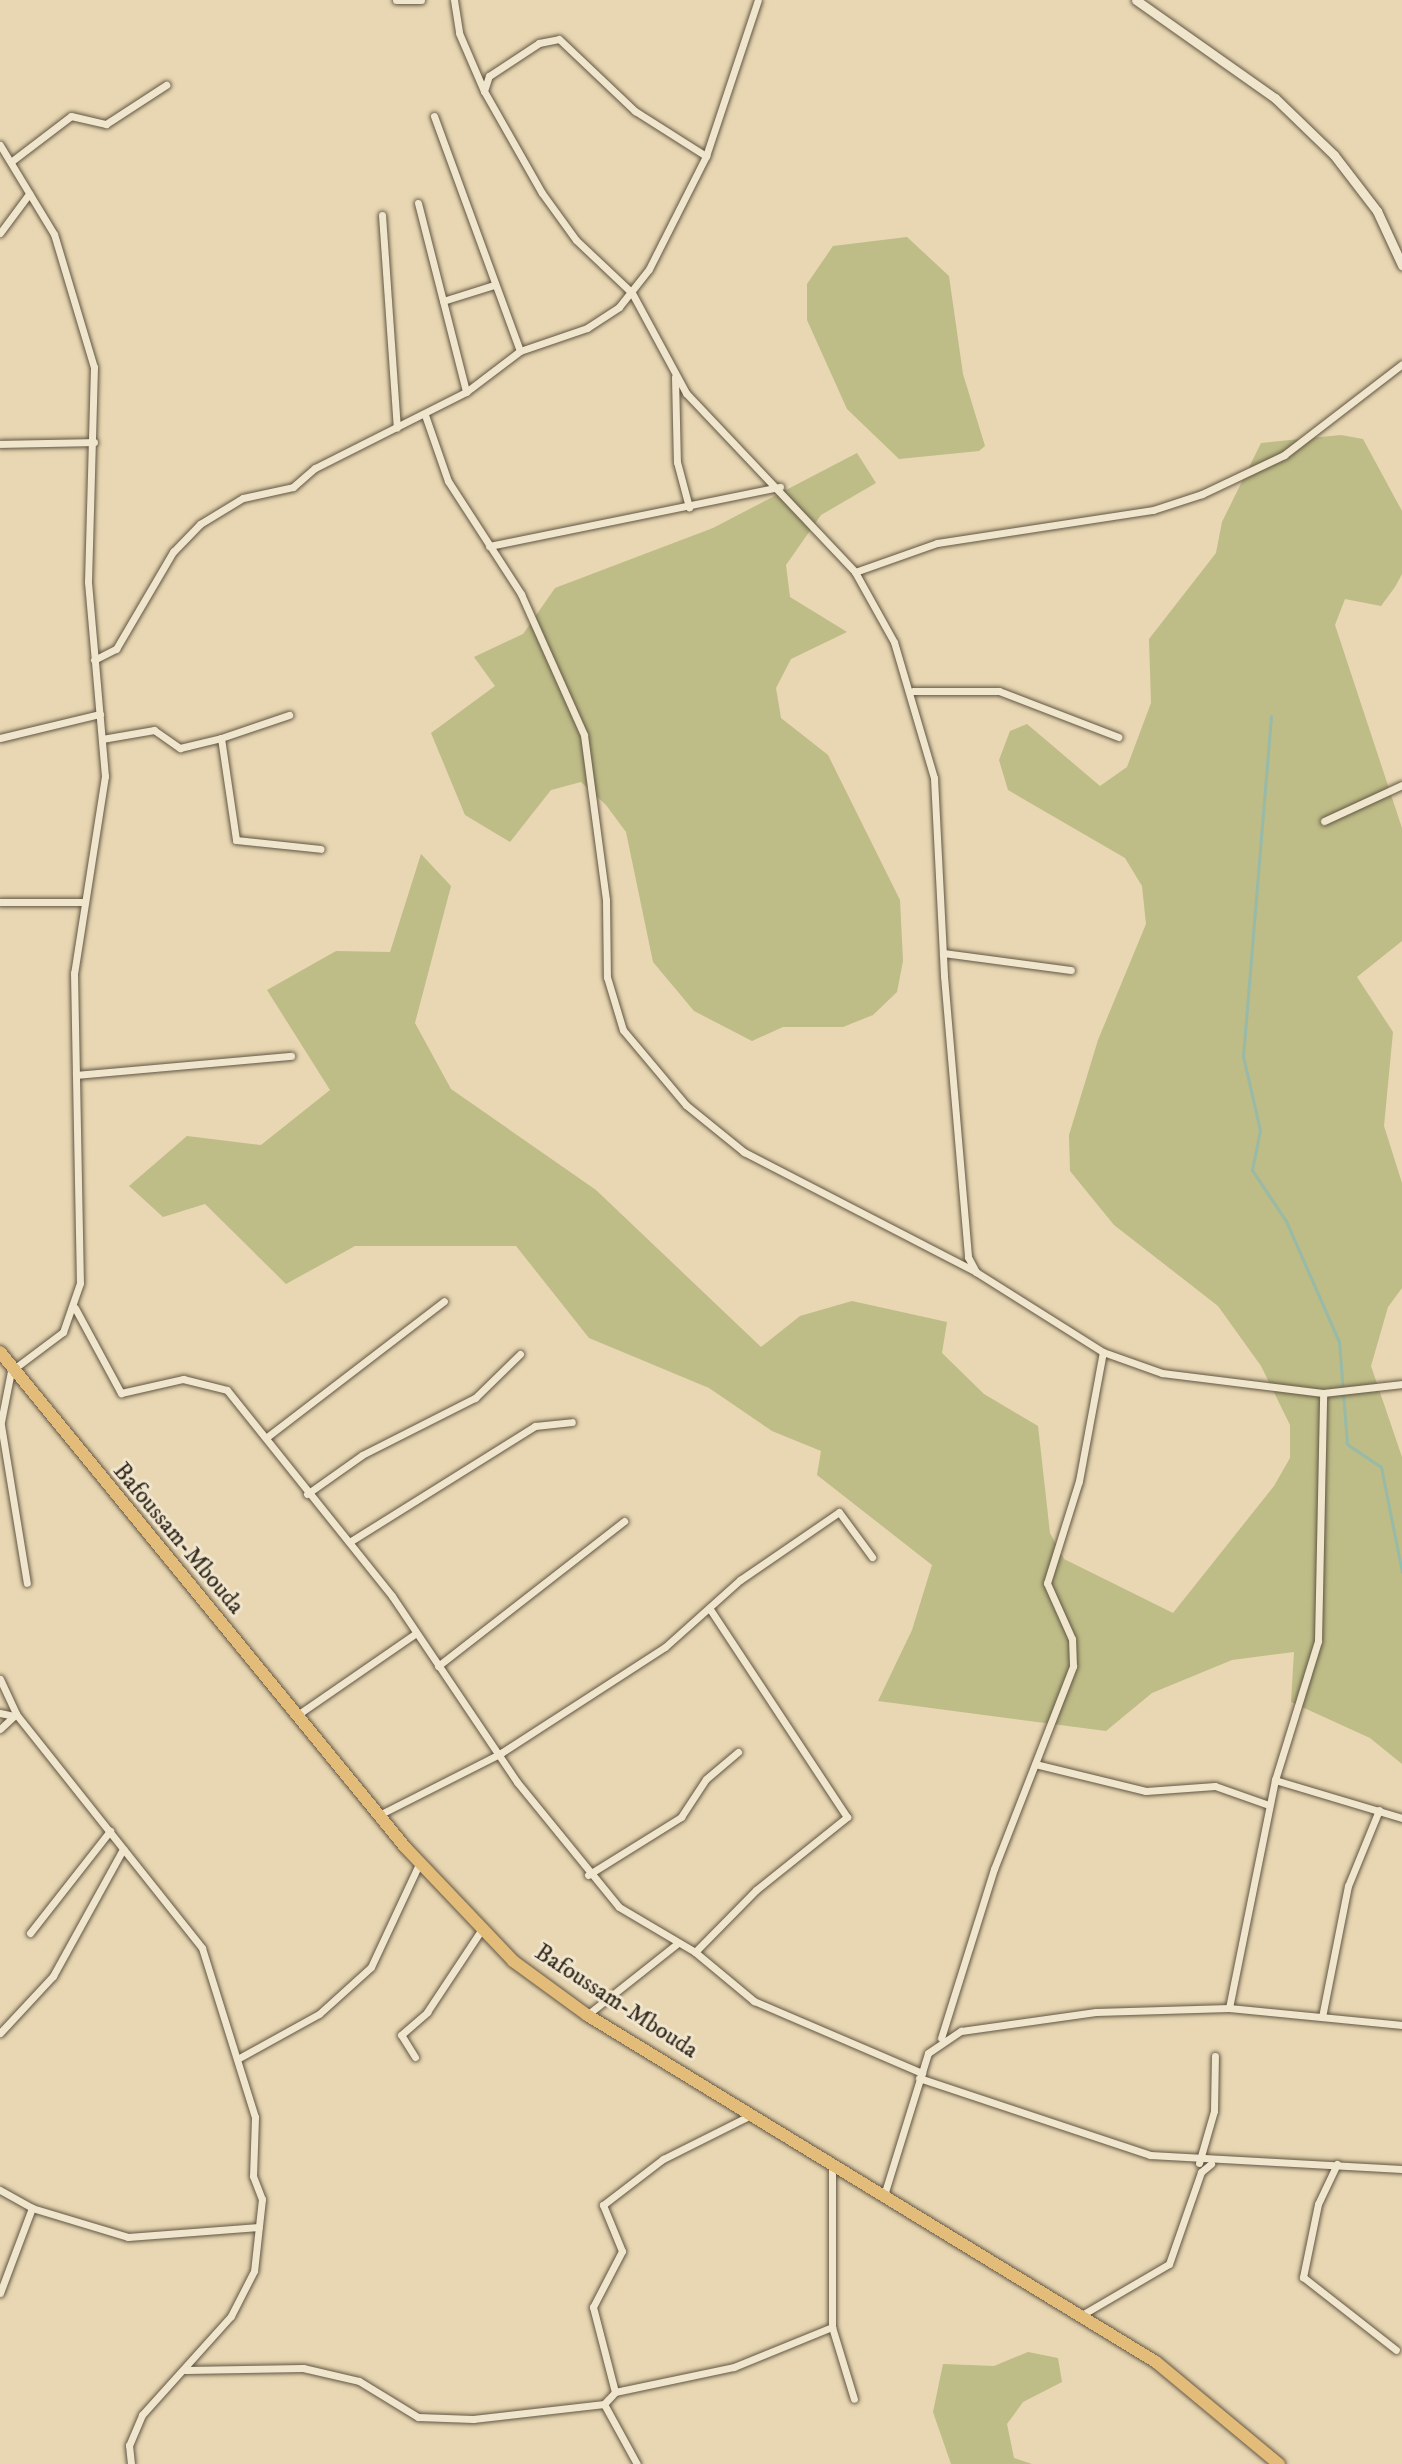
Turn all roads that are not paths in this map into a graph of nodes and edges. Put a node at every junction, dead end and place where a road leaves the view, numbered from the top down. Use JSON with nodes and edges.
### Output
{"nodes":[{"id":1,"x":396,"y":0,"type":"edge"},
{"id":2,"x":421,"y":0,"type":"edge"},
{"id":3,"x":758,"y":0,"type":"edge"},
{"id":4,"x":1136,"y":0,"type":"edge"},
{"id":5,"x":452,"y":2,"type":"edge"},
{"id":6,"x":166,"y":85,"type":"dead end"},
{"id":7,"x":484,"y":91,"type":"junction"},
{"id":8,"x":434,"y":116,"type":"dead end"},
{"id":9,"x":0,"y":145,"type":"edge"},
{"id":10,"x":706,"y":156,"type":"junction"},
{"id":11,"x":12,"y":161,"type":"junction"},
{"id":12,"x":29,"y":194,"type":"junction"},
{"id":13,"x":418,"y":203,"type":"dead end"},
{"id":14,"x":382,"y":215,"type":"dead end"},
{"id":15,"x":0,"y":233,"type":"edge"},
{"id":16,"x":1402,"y":265,"type":"edge"},
{"id":17,"x":494,"y":285,"type":"junction"},
{"id":18,"x":632,"y":293,"type":"junction"},
{"id":19,"x":443,"y":301,"type":"junction"},
{"id":20,"x":520,"y":351,"type":"junction"},
{"id":21,"x":1402,"y":364,"type":"edge"},
{"id":22,"x":676,"y":375,"type":"junction"},
{"id":23,"x":466,"y":392,"type":"junction"},
{"id":24,"x":425,"y":415,"type":"junction"},
{"id":25,"x":397,"y":427,"type":"junction"},
{"id":26,"x":94,"y":442,"type":"junction"},
{"id":27,"x":0,"y":444,"type":"edge"},
{"id":28,"x":780,"y":487,"type":"junction"},
{"id":29,"x":689,"y":507,"type":"junction"},
{"id":30,"x":476,"y":530,"type":"junction"},
{"id":31,"x":500,"y":540,"type":"junction"},
{"id":32,"x":489,"y":546,"type":"junction"},
{"id":33,"x":855,"y":572,"type":"junction"},
{"id":34,"x":94,"y":660,"type":"junction"},
{"id":35,"x":913,"y":691,"type":"junction"},
{"id":36,"x":100,"y":714,"type":"junction"},
{"id":37,"x":289,"y":715,"type":"dead end"},
{"id":38,"x":1118,"y":737,"type":"dead end"},
{"id":39,"x":0,"y":738,"type":"edge"},
{"id":40,"x":221,"y":738,"type":"junction"},
{"id":41,"x":102,"y":739,"type":"junction"},
{"id":42,"x":1402,"y":785,"type":"edge"},
{"id":43,"x":1324,"y":821,"type":"dead end"},
{"id":44,"x":321,"y":849,"type":"dead end"},
{"id":45,"x":0,"y":902,"type":"edge"},
{"id":46,"x":84,"y":902,"type":"junction"},
{"id":47,"x":943,"y":953,"type":"junction"},
{"id":48,"x":1071,"y":970,"type":"dead end"},
{"id":49,"x":291,"y":1056,"type":"dead end"},
{"id":50,"x":76,"y":1075,"type":"junction"},
{"id":51,"x":976,"y":1272,"type":"junction"},
{"id":52,"x":444,"y":1301,"type":"dead end"},
{"id":53,"x":75,"y":1308,"type":"junction"},
{"id":54,"x":0,"y":1352,"type":"edge"},
{"id":55,"x":1103,"y":1352,"type":"junction"},
{"id":56,"x":520,"y":1354,"type":"dead end"},
{"id":57,"x":11,"y":1371,"type":"junction"},
{"id":58,"x":1402,"y":1384,"type":"edge"},
{"id":59,"x":1323,"y":1393,"type":"junction"},
{"id":60,"x":572,"y":1422,"type":"dead end"},
{"id":61,"x":0,"y":1426,"type":"edge"},
{"id":62,"x":267,"y":1437,"type":"junction"},
{"id":63,"x":307,"y":1494,"type":"junction"},
{"id":64,"x":624,"y":1521,"type":"dead end"},
{"id":65,"x":351,"y":1541,"type":"junction"},
{"id":66,"x":872,"y":1557,"type":"dead end"},
{"id":67,"x":27,"y":1583,"type":"dead end"},
{"id":68,"x":709,"y":1608,"type":"junction"},
{"id":69,"x":415,"y":1634,"type":"junction"},
{"id":70,"x":438,"y":1666,"type":"junction"},
{"id":71,"x":0,"y":1679,"type":"edge"},
{"id":72,"x":0,"y":1713,"type":"edge"},
{"id":73,"x":15,"y":1715,"type":"junction"},
{"id":74,"x":296,"y":1716,"type":"junction"},
{"id":75,"x":0,"y":1729,"type":"edge"},
{"id":76,"x":738,"y":1752,"type":"dead end"},
{"id":77,"x":501,"y":1753,"type":"junction"},
{"id":78,"x":1035,"y":1764,"type":"junction"},
{"id":79,"x":1275,"y":1780,"type":"junction"},
{"id":80,"x":1269,"y":1805,"type":"junction"},
{"id":81,"x":1379,"y":1810,"type":"junction"},
{"id":82,"x":379,"y":1815,"type":"junction"},
{"id":83,"x":1402,"y":1818,"type":"edge"},
{"id":84,"x":110,"y":1831,"type":"junction"},
{"id":85,"x":123,"y":1849,"type":"junction"},
{"id":86,"x":419,"y":1864,"type":"junction"},
{"id":87,"x":588,"y":1875,"type":"junction"},
{"id":88,"x":480,"y":1932,"type":"junction"},
{"id":89,"x":30,"y":1933,"type":"dead end"},
{"id":90,"x":678,"y":1943,"type":"junction"},
{"id":91,"x":695,"y":1952,"type":"junction"},
{"id":92,"x":1229,"y":2008,"type":"junction"},
{"id":93,"x":587,"y":2015,"type":"junction"},
{"id":94,"x":1322,"y":2017,"type":"junction"},
{"id":95,"x":1402,"y":2025,"type":"edge"},
{"id":96,"x":0,"y":2033,"type":"edge"},
{"id":97,"x":941,"y":2038,"type":"junction"},
{"id":98,"x":1215,"y":2056,"type":"dead end"},
{"id":99,"x":241,"y":2057,"type":"junction"},
{"id":100,"x":415,"y":2057,"type":"dead end"},
{"id":101,"x":920,"y":2075,"type":"junction"},
{"id":102,"x":753,"y":2114,"type":"junction"},
{"id":103,"x":832,"y":2161,"type":"junction"},
{"id":104,"x":1213,"y":2162,"type":"junction"},
{"id":105,"x":1199,"y":2163,"type":"junction"},
{"id":106,"x":1337,"y":2164,"type":"junction"},
{"id":107,"x":1402,"y":2169,"type":"edge"},
{"id":108,"x":0,"y":2190,"type":"edge"},
{"id":109,"x":885,"y":2192,"type":"junction"},
{"id":110,"x":32,"y":2208,"type":"junction"},
{"id":111,"x":259,"y":2227,"type":"junction"},
{"id":112,"x":0,"y":2293,"type":"edge"},
{"id":113,"x":1080,"y":2316,"type":"junction"},
{"id":114,"x":832,"y":2327,"type":"junction"},
{"id":115,"x":1396,"y":2350,"type":"dead end"},
{"id":116,"x":184,"y":2370,"type":"junction"},
{"id":117,"x":615,"y":2392,"type":"junction"},
{"id":118,"x":854,"y":2399,"type":"dead end"},
{"id":119,"x":604,"y":2404,"type":"junction"},
{"id":120,"x":131,"y":2464,"type":"edge"},
{"id":121,"x":637,"y":2464,"type":"edge"},
{"id":122,"x":1279,"y":2464,"type":"edge"}],
"edges":[{"from":1,"to":2,"type":"street"},
{"from":3,"to":10,"type":"street"},
{"from":4,"to":16,"type":"street"},
{"from":5,"to":7,"type":"street"},
{"from":6,"to":11,"type":"street"},
{"from":7,"to":10,"type":"street"},
{"from":7,"to":18,"type":"street"},
{"from":8,"to":17,"type":"street"},
{"from":9,"to":11,"type":"street"},
{"from":10,"to":18,"type":"street"},
{"from":11,"to":12,"type":"street"},
{"from":12,"to":15,"type":"street"},
{"from":12,"to":26,"type":"street"},
{"from":13,"to":19,"type":"street"},
{"from":14,"to":25,"type":"street"},
{"from":17,"to":19,"type":"street"},
{"from":17,"to":20,"type":"street"},
{"from":18,"to":20,"type":"street"},
{"from":18,"to":22,"type":"street"},
{"from":19,"to":23,"type":"street"},
{"from":20,"to":23,"type":"street"},
{"from":21,"to":33,"type":"street"},
{"from":22,"to":28,"type":"street"},
{"from":22,"to":29,"type":"street"},
{"from":23,"to":24,"type":"street"},
{"from":24,"to":25,"type":"street"},
{"from":24,"to":30,"type":"street"},
{"from":25,"to":34,"type":"street"},
{"from":26,"to":27,"type":"street"},
{"from":26,"to":34,"type":"street"},
{"from":28,"to":29,"type":"street"},
{"from":28,"to":33,"type":"street"},
{"from":29,"to":31,"type":"street"},
{"from":30,"to":31,"type":"street"},
{"from":30,"to":32,"type":"street"},
{"from":31,"to":32,"type":"street"},
{"from":32,"to":51,"type":"street"},
{"from":33,"to":35,"type":"street"},
{"from":34,"to":36,"type":"street"},
{"from":35,"to":38,"type":"street"},
{"from":35,"to":47,"type":"street"},
{"from":36,"to":39,"type":"street"},
{"from":36,"to":41,"type":"street"},
{"from":37,"to":40,"type":"street"},
{"from":40,"to":41,"type":"street"},
{"from":40,"to":44,"type":"street"},
{"from":41,"to":46,"type":"street"},
{"from":42,"to":43,"type":"street"},
{"from":45,"to":46,"type":"street"},
{"from":46,"to":50,"type":"street"},
{"from":47,"to":48,"type":"street"},
{"from":47,"to":51,"type":"street"},
{"from":49,"to":50,"type":"street"},
{"from":50,"to":53,"type":"street"},
{"from":51,"to":55,"type":"street"},
{"from":52,"to":62,"type":"street"},
{"from":53,"to":57,"type":"street"},
{"from":53,"to":62,"type":"street"},
{"from":54,"to":57,"type":"highway","name":"Bafoussam-Mbouda"},
{"from":55,"to":59,"type":"street"},
{"from":55,"to":78,"type":"street"},
{"from":56,"to":63,"type":"street"},
{"from":57,"to":61,"type":"street"},
{"from":57,"to":74,"type":"highway","name":"Bafoussam-Mbouda"},
{"from":58,"to":59,"type":"street"},
{"from":59,"to":79,"type":"street"},
{"from":60,"to":65,"type":"street"},
{"from":61,"to":67,"type":"street"},
{"from":62,"to":63,"type":"street"},
{"from":63,"to":65,"type":"street"},
{"from":64,"to":70,"type":"street"},
{"from":65,"to":69,"type":"street"},
{"from":66,"to":68,"type":"street"},
{"from":68,"to":77,"type":"street"},
{"from":68,"to":91,"type":"street"},
{"from":69,"to":70,"type":"street"},
{"from":69,"to":74,"type":"street"},
{"from":70,"to":77,"type":"street"},
{"from":71,"to":73,"type":"street"},
{"from":72,"to":73,"type":"street"},
{"from":73,"to":75,"type":"street"},
{"from":73,"to":84,"type":"street"},
{"from":74,"to":82,"type":"highway","name":"Bafoussam-Mbouda"},
{"from":76,"to":87,"type":"street"},
{"from":77,"to":82,"type":"street"},
{"from":77,"to":87,"type":"street"},
{"from":78,"to":80,"type":"street"},
{"from":78,"to":97,"type":"street"},
{"from":79,"to":80,"type":"street"},
{"from":79,"to":81,"type":"street"},
{"from":80,"to":92,"type":"street"},
{"from":81,"to":83,"type":"street"},
{"from":81,"to":94,"type":"street"},
{"from":82,"to":86,"type":"highway","name":"Bafoussam-Mbouda"},
{"from":84,"to":85,"type":"street"},
{"from":84,"to":89,"type":"street"},
{"from":85,"to":96,"type":"street"},
{"from":85,"to":99,"type":"street"},
{"from":86,"to":88,"type":"highway","name":"Bafoussam-Mbouda"},
{"from":86,"to":99,"type":"street"},
{"from":87,"to":90,"type":"street"},
{"from":88,"to":93,"type":"highway","name":"Bafoussam-Mbouda"},
{"from":88,"to":100,"type":"street"},
{"from":90,"to":91,"type":"street"},
{"from":90,"to":93,"type":"street"},
{"from":91,"to":101,"type":"street"},
{"from":92,"to":94,"type":"street"},
{"from":92,"to":97,"type":"street"},
{"from":93,"to":102,"type":"highway","name":"Bafoussam-Mbouda"},
{"from":94,"to":95,"type":"street"},
{"from":97,"to":101,"type":"street"},
{"from":98,"to":105,"type":"street"},
{"from":99,"to":111,"type":"street"},
{"from":101,"to":105,"type":"street"},
{"from":101,"to":109,"type":"street"},
{"from":102,"to":103,"type":"highway","name":"Bafoussam-Mbouda"},
{"from":102,"to":117,"type":"street"},
{"from":103,"to":109,"type":"highway","name":"Bafoussam-Mbouda"},
{"from":103,"to":114,"type":"street"},
{"from":104,"to":105,"type":"street"},
{"from":104,"to":106,"type":"street"},
{"from":104,"to":113,"type":"street"},
{"from":106,"to":107,"type":"street"},
{"from":106,"to":115,"type":"street"},
{"from":108,"to":110,"type":"street"},
{"from":109,"to":113,"type":"highway","name":"Bafoussam-Mbouda"},
{"from":110,"to":111,"type":"street"},
{"from":110,"to":112,"type":"street"},
{"from":111,"to":116,"type":"street"},
{"from":113,"to":122,"type":"highway","name":"Bafoussam-Mbouda"},
{"from":114,"to":117,"type":"street"},
{"from":114,"to":118,"type":"street"},
{"from":116,"to":119,"type":"street"},
{"from":116,"to":120,"type":"street"},
{"from":117,"to":119,"type":"street"},
{"from":119,"to":121,"type":"street"}]}
